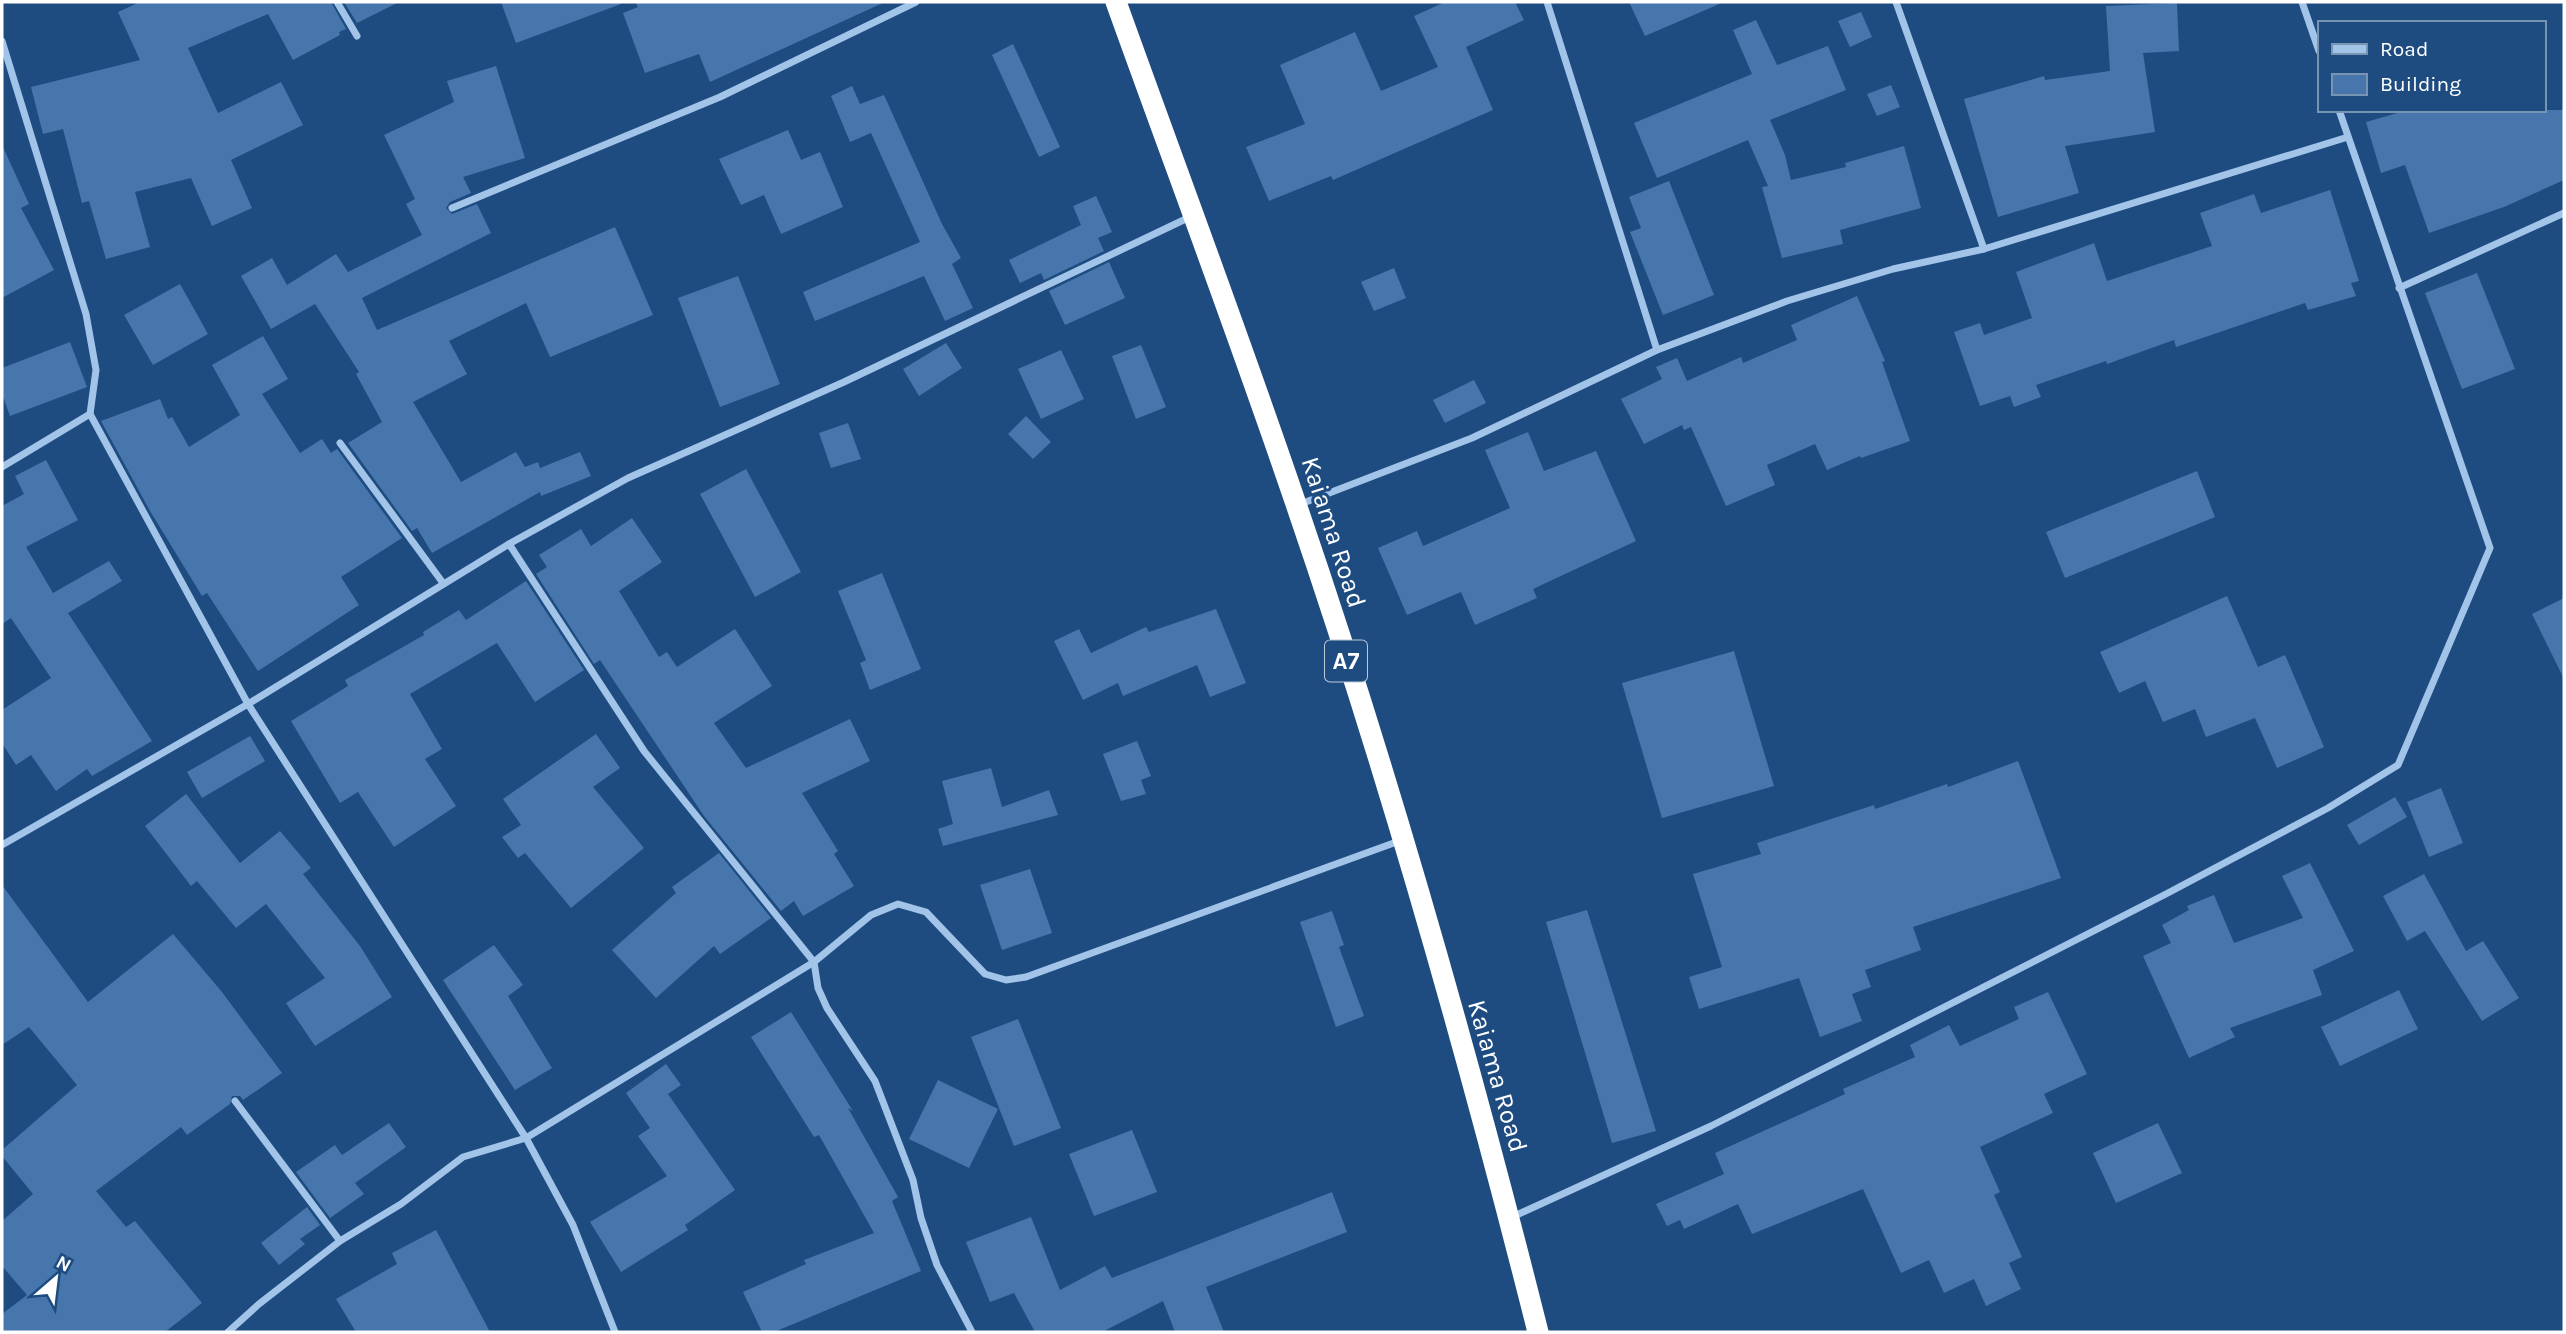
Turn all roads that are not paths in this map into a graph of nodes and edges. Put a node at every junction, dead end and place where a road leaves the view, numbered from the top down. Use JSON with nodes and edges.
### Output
{"nodes":[{"id":1,"x":337,"y":2,"type":"edge"},
{"id":2,"x":916,"y":2,"type":"edge"},
{"id":3,"x":1116,"y":2,"type":"edge"},
{"id":4,"x":1547,"y":2,"type":"edge"},
{"id":5,"x":1896,"y":2,"type":"edge"},
{"id":6,"x":2302,"y":2,"type":"edge"},
{"id":7,"x":357,"y":36,"type":"dead end"},
{"id":8,"x":2,"y":41,"type":"edge"},
{"id":9,"x":2318,"y":48,"type":"edge"},
{"id":10,"x":2340,"y":112,"type":"edge"},
{"id":11,"x":2348,"y":137,"type":"junction"},
{"id":12,"x":452,"y":208,"type":"dead end"},
{"id":13,"x":2564,"y":213,"type":"edge"},
{"id":14,"x":1193,"y":216,"type":"junction"},
{"id":15,"x":1984,"y":249,"type":"junction"},
{"id":16,"x":2399,"y":288,"type":"junction"},
{"id":17,"x":1657,"y":350,"type":"junction"},
{"id":18,"x":90,"y":414,"type":"junction"},
{"id":19,"x":340,"y":443,"type":"dead end"},
{"id":20,"x":2,"y":467,"type":"edge"},
{"id":21,"x":1297,"y":505,"type":"junction"},
{"id":22,"x":509,"y":544,"type":"junction"},
{"id":23,"x":443,"y":583,"type":"junction"},
{"id":24,"x":248,"y":704,"type":"junction"},
{"id":25,"x":1402,"y":840,"type":"junction"},
{"id":26,"x":2,"y":845,"type":"edge"},
{"id":27,"x":814,"y":962,"type":"junction"},
{"id":28,"x":235,"y":1101,"type":"dead end"},
{"id":29,"x":526,"y":1138,"type":"junction"},
{"id":30,"x":1510,"y":1219,"type":"junction"},
{"id":31,"x":340,"y":1241,"type":"junction"},
{"id":32,"x":228,"y":1332,"type":"edge"},
{"id":33,"x":615,"y":1332,"type":"edge"},
{"id":34,"x":972,"y":1332,"type":"edge"},
{"id":35,"x":1538,"y":1332,"type":"edge"}],
"edges":[{"from":1,"to":7,"type":"street"},
{"from":2,"to":12,"type":"street"},
{"from":3,"to":14,"type":"highway","name":"Kaiama Road","number":"A7"},
{"from":4,"to":17,"type":"street"},
{"from":5,"to":15,"type":"street"},
{"from":6,"to":9,"type":"street"},
{"from":8,"to":18,"type":"street"},
{"from":10,"to":11,"type":"street"},
{"from":11,"to":15,"type":"street"},
{"from":11,"to":16,"type":"street"},
{"from":13,"to":16,"type":"street"},
{"from":14,"to":21,"type":"highway","name":"Kaiama Road","number":"A7"},
{"from":14,"to":22,"type":"street"},
{"from":15,"to":17,"type":"street"},
{"from":16,"to":30,"type":"street"},
{"from":17,"to":21,"type":"street"},
{"from":18,"to":20,"type":"street"},
{"from":18,"to":24,"type":"street"},
{"from":19,"to":23,"type":"street"},
{"from":21,"to":25,"type":"highway","name":"Kaiama Road","number":"A7"},
{"from":22,"to":23,"type":"street"},
{"from":22,"to":27,"type":"street"},
{"from":23,"to":24,"type":"street"},
{"from":24,"to":26,"type":"street"},
{"from":24,"to":29,"type":"street"},
{"from":25,"to":27,"type":"street"},
{"from":25,"to":30,"type":"highway","name":"Kaiama Road","number":"A7"},
{"from":27,"to":29,"type":"street"},
{"from":27,"to":34,"type":"street"},
{"from":28,"to":31,"type":"street"},
{"from":29,"to":31,"type":"street"},
{"from":29,"to":33,"type":"street"},
{"from":30,"to":35,"type":"highway","name":"Kaiama Road","number":"A7"},
{"from":31,"to":32,"type":"street"}]}
